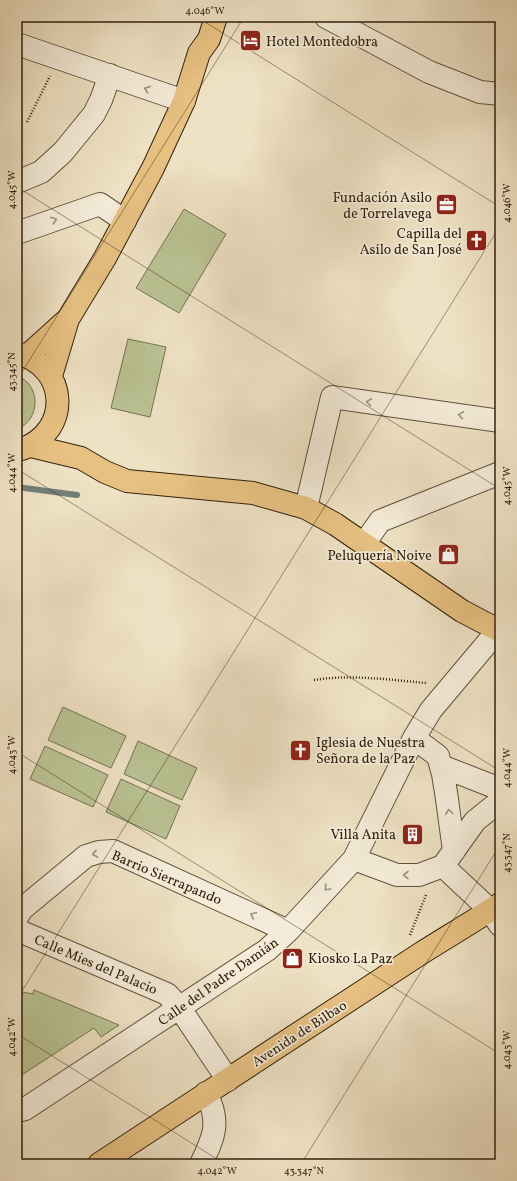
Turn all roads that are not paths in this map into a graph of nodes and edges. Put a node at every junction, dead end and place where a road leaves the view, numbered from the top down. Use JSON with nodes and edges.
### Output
{"nodes":[{"id":1,"x":200,"y":17,"type":"edge"},
{"id":2,"x":216,"y":17,"type":"edge"},
{"id":3,"x":326,"y":17,"type":"edge"},
{"id":4,"x":17,"y":44,"type":"edge"},
{"id":5,"x":199,"y":53,"type":"junction"},
{"id":6,"x":110,"y":75,"type":"junction"},
{"id":7,"x":500,"y":94,"type":"edge"},
{"id":8,"x":184,"y":101,"type":"junction"},
{"id":9,"x":17,"y":182,"type":"edge"},
{"id":10,"x":125,"y":221,"type":"junction"},
{"id":11,"x":17,"y":232,"type":"edge"},
{"id":12,"x":68,"y":319,"type":"junction"},
{"id":13,"x":22,"y":355,"type":"edge"},
{"id":14,"x":51,"y":376,"type":"junction"},
{"id":15,"x":500,"y":421,"type":"edge"},
{"id":16,"x":54,"y":422,"type":"junction"},
{"id":17,"x":24,"y":448,"type":"edge"},
{"id":18,"x":81,"y":458,"type":"junction"},
{"id":19,"x":500,"y":473,"type":"edge"},
{"id":20,"x":306,"y":508,"type":"junction"},
{"id":21,"x":364,"y":544,"type":"junction"},
{"id":22,"x":500,"y":630,"type":"edge"},
{"id":23,"x":414,"y":738,"type":"junction"},
{"id":24,"x":441,"y":766,"type":"junction"},
{"id":25,"x":500,"y":789,"type":"edge"},
{"id":26,"x":500,"y":801,"type":"edge"},
{"id":27,"x":354,"y":859,"type":"junction"},
{"id":28,"x":444,"y":862,"type":"junction"},
{"id":29,"x":497,"y":913,"type":"edge"},
{"id":30,"x":17,"y":917,"type":"edge"},
{"id":31,"x":17,"y":930,"type":"edge"},
{"id":32,"x":288,"y":931,"type":"junction"},
{"id":33,"x":179,"y":1007,"type":"junction"},
{"id":34,"x":228,"y":1080,"type":"junction"},
{"id":35,"x":206,"y":1093,"type":"junction"},
{"id":36,"x":17,"y":1111,"type":"edge"},
{"id":37,"x":121,"y":1158,"type":"edge"},
{"id":38,"x":99,"y":1164,"type":"edge"},
{"id":39,"x":201,"y":1164,"type":"edge"}],
"edges":[{"from":1,"to":5,"type":"main road"},
{"from":2,"to":5,"type":"main road"},
{"from":3,"to":7,"type":"street"},
{"from":4,"to":6,"type":"street"},
{"from":5,"to":8,"type":"main road"},
{"from":8,"to":6,"type":"street","one_way":true},
{"from":6,"to":9,"type":"street"},
{"from":8,"to":10,"type":"main road"},
{"from":11,"to":10,"type":"street","one_way":true},
{"from":10,"to":12,"type":"main road"},
{"from":12,"to":13,"type":"main road"},
{"from":12,"to":14,"type":"main road"},
{"from":13,"to":14,"type":"main road"},
{"from":14,"to":16,"type":"main road"},
{"from":15,"to":20,"type":"street","one_way":true},
{"from":16,"to":17,"type":"main road"},
{"from":16,"to":18,"type":"main road"},
{"from":17,"to":18,"type":"main road"},
{"from":18,"to":20,"type":"main road"},
{"from":19,"to":21,"type":"street"},
{"from":20,"to":21,"type":"main road"},
{"from":21,"to":22,"type":"main road"},
{"from":22,"to":23,"type":"street","name":"Calle del Padre Damián"},
{"from":23,"to":24,"type":"street"},
{"from":23,"to":27,"type":"street","name":"Calle del Padre Damián"},
{"from":24,"to":25,"type":"street"},
{"from":28,"to":24,"type":"street","one_way":true},
{"from":26,"to":28,"type":"street"},
{"from":28,"to":27,"type":"street","one_way":true},
{"from":27,"to":32,"type":"street","name":"Calle del Padre Damián","one_way":true},
{"from":28,"to":29,"type":"street"},
{"from":29,"to":34,"type":"main road","name":"Avenida de Bilbao"},
{"from":32,"to":30,"type":"street","name":"Barrio Sierrapando","one_way":true},
{"from":31,"to":33,"type":"street","name":"Calle Mies del Palacio"},
{"from":32,"to":33,"type":"street","name":"Calle del Padre Damián"},
{"from":33,"to":34,"type":"street","name":"Calle Mies del Palacio"},
{"from":33,"to":36,"type":"street","name":"Calle del Padre Damián"},
{"from":34,"to":35,"type":"main road","name":"Avenida de Bilbao"},
{"from":35,"to":37,"type":"main road","name":"Avenida de Bilbao"},
{"from":35,"to":39,"type":"street"},
{"from":37,"to":38,"type":"main road","name":"Avenida de Bilbao"}]}
